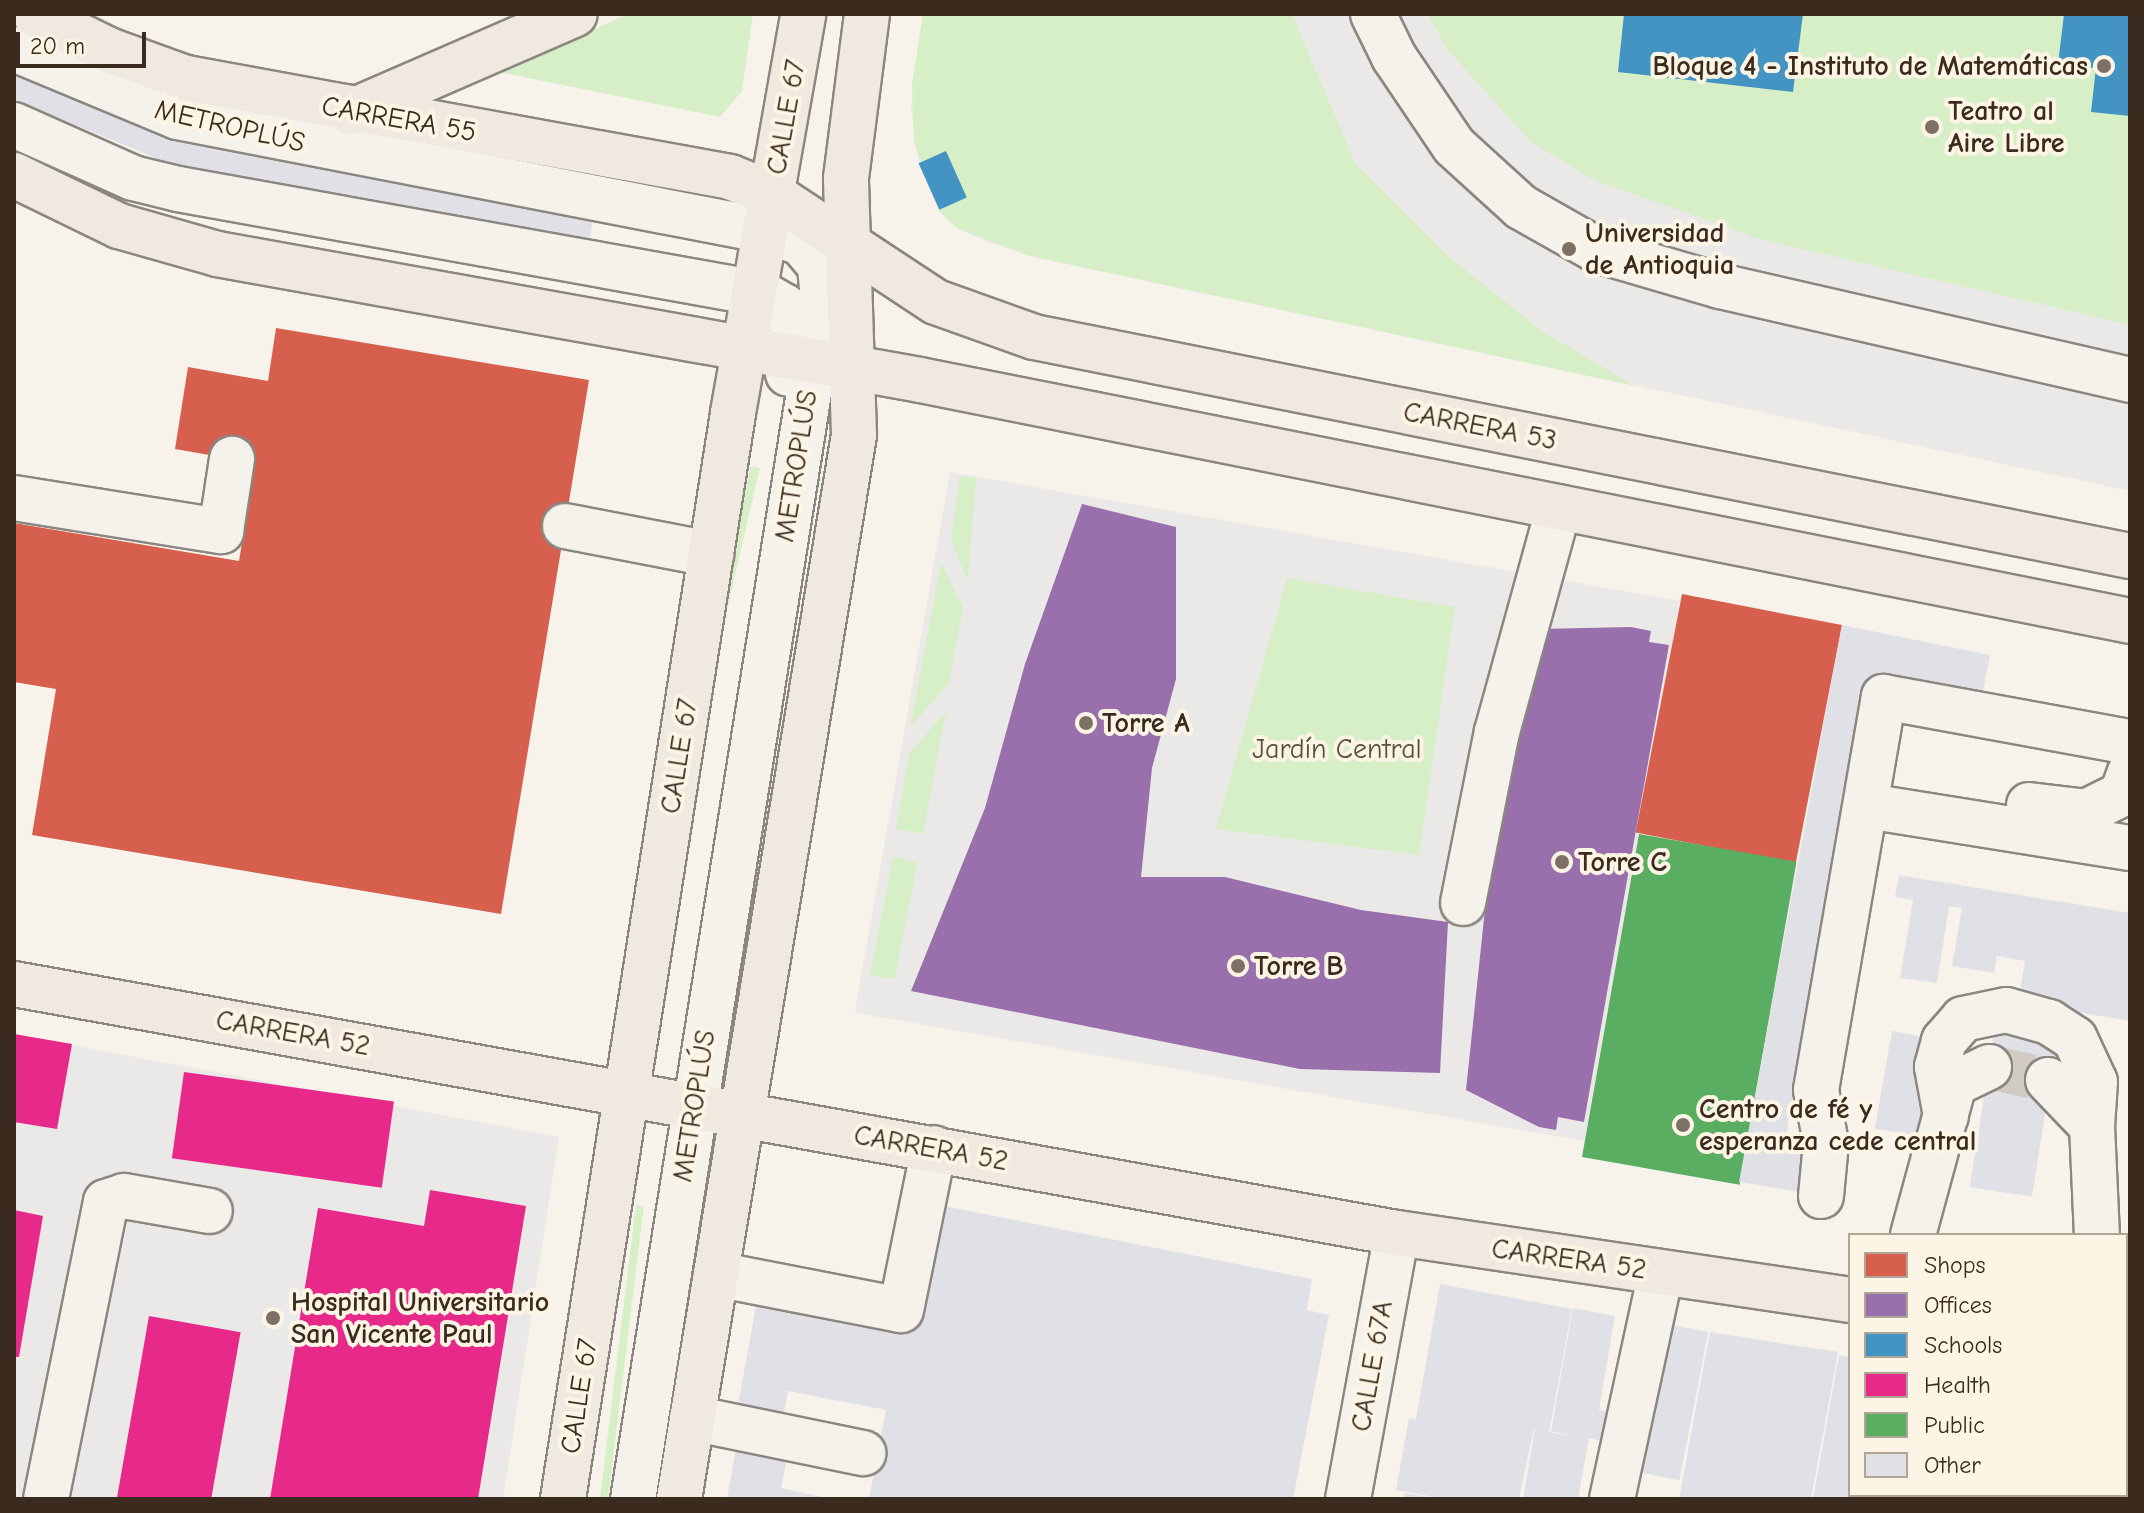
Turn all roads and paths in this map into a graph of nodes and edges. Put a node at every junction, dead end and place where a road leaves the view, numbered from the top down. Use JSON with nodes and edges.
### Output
{"nodes":[{"id":1,"x":35,"y":14,"type":"edge"},
{"id":2,"x":575,"y":14,"type":"edge"},
{"id":3,"x":803,"y":14,"type":"edge"},
{"id":4,"x":867,"y":14,"type":"edge"},
{"id":5,"x":1373,"y":14,"type":"edge"},
{"id":6,"x":14,"y":49,"type":"edge"},
{"id":7,"x":350,"y":112,"type":"junction"},
{"id":8,"x":14,"y":125,"type":"edge"},
{"id":9,"x":14,"y":175,"type":"edge"},
{"id":10,"x":769,"y":212,"type":"junction"},
{"id":11,"x":848,"y":245,"type":"junction"},
{"id":12,"x":754,"y":293,"type":"junction"},
{"id":13,"x":744,"y":347,"type":"junction"},
{"id":14,"x":819,"y":361,"type":"junction"},
{"id":15,"x":2130,"y":380,"type":"edge"},
{"id":16,"x":232,"y":459,"type":"dead end"},
{"id":17,"x":14,"y":498,"type":"edge"},
{"id":18,"x":1559,"y":507,"type":"junction"},
{"id":19,"x":565,"y":526,"type":"dead end"},
{"id":20,"x":711,"y":554,"type":"junction"},
{"id":21,"x":2130,"y":556,"type":"edge"},
{"id":22,"x":2130,"y":621,"type":"edge"},
{"id":23,"x":2130,"y":742,"type":"edge"},
{"id":24,"x":2130,"y":772,"type":"edge"},
{"id":25,"x":1867,"y":806,"type":"junction"},
{"id":26,"x":1952,"y":819,"type":"junction"},
{"id":27,"x":2130,"y":848,"type":"edge"},
{"id":28,"x":1463,"y":903,"type":"dead end"},
{"id":29,"x":14,"y":983,"type":"edge"},
{"id":30,"x":1989,"y":1067,"type":"tunnel mouth"},
{"id":31,"x":2048,"y":1080,"type":"tunnel mouth"},
{"id":32,"x":627,"y":1092,"type":"junction"},
{"id":33,"x":683,"y":1102,"type":"junction"},
{"id":34,"x":743,"y":1113,"type":"junction"},
{"id":35,"x":1946,"y":1116,"type":"junction"},
{"id":36,"x":2092,"y":1126,"type":"junction"},
{"id":37,"x":934,"y":1148,"type":"junction"},
{"id":38,"x":1821,"y":1196,"type":"dead end"},
{"id":39,"x":210,"y":1211,"type":"dead end"},
{"id":40,"x":1397,"y":1233,"type":"junction"},
{"id":41,"x":1914,"y":1233,"type":"edge"},
{"id":42,"x":2097,"y":1233,"type":"edge"},
{"id":43,"x":1661,"y":1272,"type":"junction"},
{"id":44,"x":716,"y":1274,"type":"junction"},
{"id":45,"x":1848,"y":1300,"type":"edge"},
{"id":46,"x":692,"y":1418,"type":"junction"},
{"id":47,"x":863,"y":1453,"type":"dead end"},
{"id":48,"x":46,"y":1499,"type":"edge"},
{"id":49,"x":563,"y":1499,"type":"edge"},
{"id":50,"x":608,"y":1499,"type":"edge"},
{"id":51,"x":633,"y":1499,"type":"edge"},
{"id":52,"x":679,"y":1499,"type":"edge"},
{"id":53,"x":1348,"y":1499,"type":"edge"},
{"id":54,"x":1612,"y":1499,"type":"edge"}],
"edges":[{"from":1,"to":7,"type":"main road","name":"CARRERA 55"},
{"from":2,"to":7,"type":"main road"},
{"from":3,"to":10,"type":"main road","name":"CALLE 67"},
{"from":4,"to":11,"type":"main road"},
{"from":5,"to":15,"type":"street"},
{"from":6,"to":10,"type":"street","name":"METROPLÚS"},
{"from":7,"to":10,"type":"main road","name":"CARRERA 55"},
{"from":8,"to":12,"type":"street","name":"METROPLÚS"},
{"from":9,"to":13,"type":"main road"},
{"from":10,"to":11,"type":"main road","name":"CARRERA 55"},
{"from":10,"to":12,"type":"main road","name":"CALLE 67"},
{"from":10,"to":14,"type":"street","name":"METROPLÚS"},
{"from":11,"to":14,"type":"main road"},
{"from":11,"to":21,"type":"main road","name":"CARRERA 53"},
{"from":12,"to":13,"type":"main road","name":"CALLE 67"},
{"from":12,"to":14,"type":"street","name":"METROPLÚS"},
{"from":13,"to":14,"type":"main road"},
{"from":13,"to":20,"type":"main road","name":"CALLE 67"},
{"from":14,"to":18,"type":"main road"},
{"from":14,"to":33,"type":"street","name":"METROPLÚS"},
{"from":14,"to":34,"type":"main road"},
{"from":16,"to":17,"type":"street"},
{"from":18,"to":22,"type":"main road"},
{"from":18,"to":28,"type":"street"},
{"from":19,"to":20,"type":"street"},
{"from":20,"to":32,"type":"main road","name":"CALLE 67"},
{"from":23,"to":25,"type":"street"},
{"from":24,"to":26,"type":"street"},
{"from":25,"to":26,"type":"street"},
{"from":25,"to":38,"type":"street"},
{"from":26,"to":27,"type":"street"},
{"from":29,"to":32,"type":"main road","name":"CARRERA 52"},
{"from":30,"to":35,"type":"street"},
{"from":31,"to":36,"type":"street"},
{"from":32,"to":33,"type":"main road","name":"CARRERA 52"},
{"from":32,"to":49,"type":"main road","name":"CALLE 67"},
{"from":33,"to":34,"type":"main road","name":"CARRERA 52"},
{"from":33,"to":50,"type":"street","name":"METROPLÚS"},
{"from":33,"to":51,"type":"street","name":"METROPLÚS"},
{"from":34,"to":37,"type":"main road","name":"CARRERA 52"},
{"from":34,"to":44,"type":"main road"},
{"from":35,"to":36,"type":"street"},
{"from":35,"to":41,"type":"street"},
{"from":36,"to":42,"type":"street"},
{"from":37,"to":40,"type":"main road","name":"CARRERA 52"},
{"from":37,"to":44,"type":"street"},
{"from":39,"to":48,"type":"street"},
{"from":40,"to":43,"type":"main road","name":"CARRERA 52"},
{"from":40,"to":53,"type":"street","name":"CALLE 67A"},
{"from":43,"to":45,"type":"main road","name":"CARRERA 52"},
{"from":43,"to":54,"type":"street"},
{"from":44,"to":46,"type":"main road"},
{"from":46,"to":47,"type":"street"},
{"from":46,"to":52,"type":"main road"}]}
